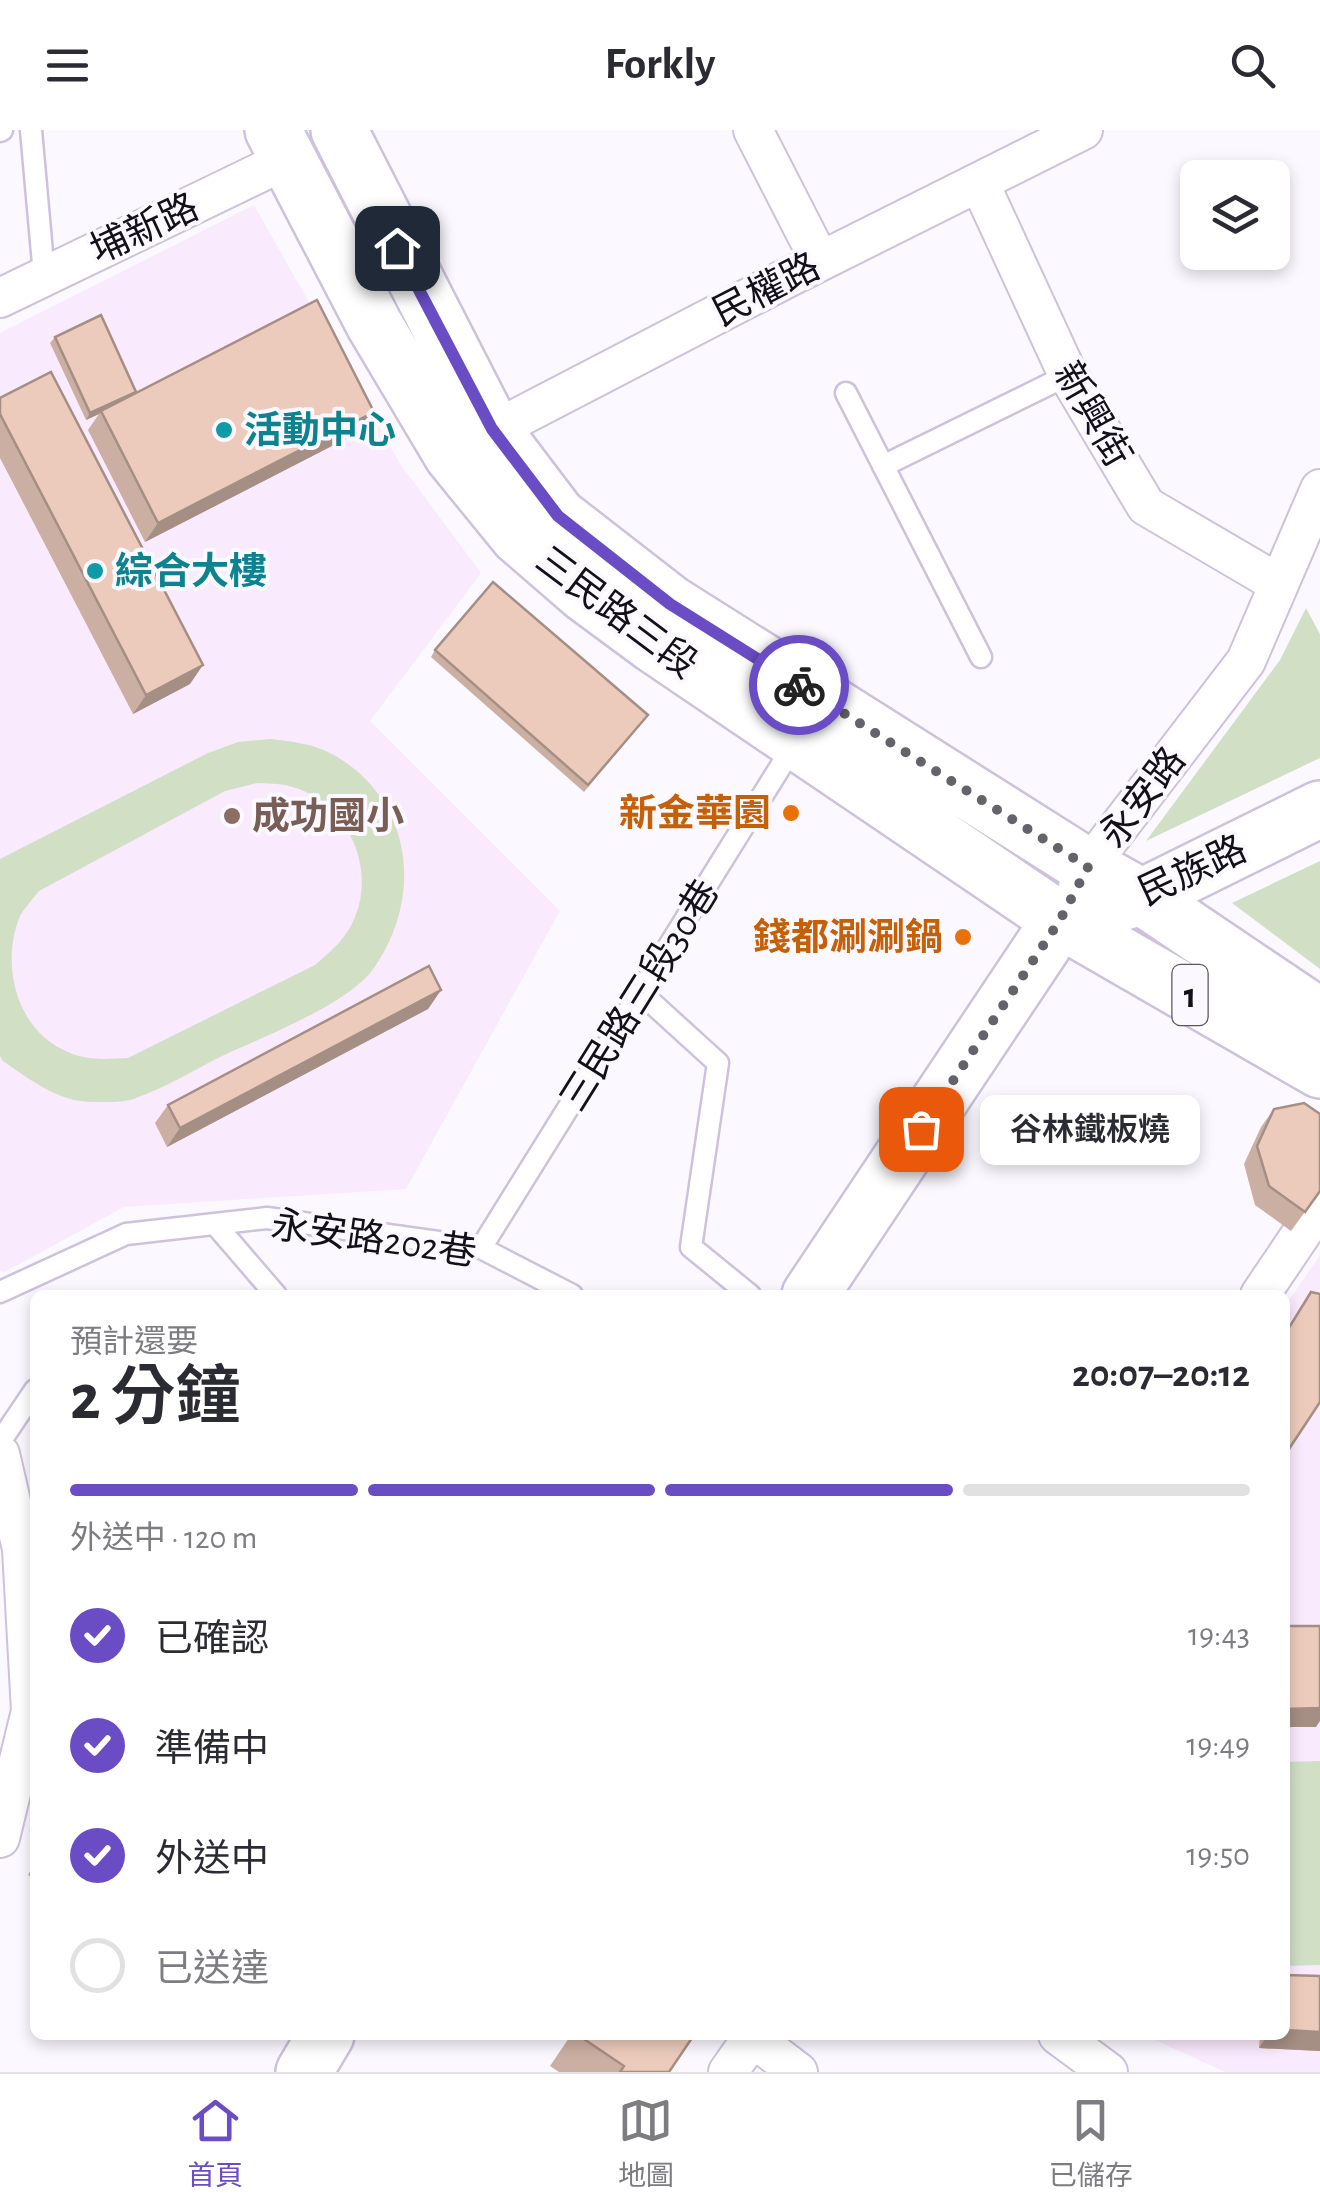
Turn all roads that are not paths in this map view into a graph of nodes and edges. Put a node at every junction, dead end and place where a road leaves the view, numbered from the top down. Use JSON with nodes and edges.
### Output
{"nodes":[{"id":1,"x":31,"y":130,"type":"edge"},
{"id":2,"x":339,"y":130,"type":"edge"},
{"id":3,"x":753,"y":130,"type":"edge"},
{"id":4,"x":1083,"y":130,"type":"edge"},
{"id":5,"x":281,"y":145,"type":"edge"},
{"id":6,"x":979,"y":182,"type":"junction"},
{"id":7,"x":820,"y":261,"type":"junction"},
{"id":8,"x":44,"y":275,"type":"junction"},
{"id":9,"x":0,"y":298,"type":"edge"},
{"id":10,"x":1068,"y":375,"type":"junction"},
{"id":11,"x":846,"y":393,"type":"dead end"},
{"id":12,"x":472,"y":442,"type":"junction"},
{"id":13,"x":882,"y":466,"type":"junction"},
{"id":14,"x":1320,"y":489,"type":"edge"},
{"id":15,"x":1279,"y":584,"type":"junction"},
{"id":16,"x":981,"y":657,"type":"dead end"},
{"id":17,"x":796,"y":741,"type":"junction"},
{"id":18,"x":1320,"y":809,"type":"edge"},
{"id":19,"x":1088,"y":867,"type":"junction"},
{"id":20,"x":1142,"y":897,"type":"junction"},
{"id":21,"x":1060,"y":920,"type":"junction"},
{"id":22,"x":641,"y":992,"type":"junction"},
{"id":23,"x":1320,"y":1017,"type":"edge"},
{"id":24,"x":1320,"y":1070,"type":"edge"},
{"id":25,"x":1320,"y":1206,"type":"edge"},
{"id":26,"x":214,"y":1224,"type":"junction"},
{"id":27,"x":481,"y":1248,"type":"junction"},
{"id":28,"x":272,"y":1290,"type":"edge"},
{"id":29,"x":562,"y":1290,"type":"edge"},
{"id":30,"x":744,"y":1290,"type":"edge"},
{"id":31,"x":813,"y":1290,"type":"edge"},
{"id":32,"x":1263,"y":1290,"type":"edge"},
{"id":33,"x":0,"y":1292,"type":"edge"},
{"id":34,"x":30,"y":1397,"type":"edge"},
{"id":35,"x":0,"y":1442,"type":"edge"},
{"id":36,"x":0,"y":1454,"type":"edge"},
{"id":37,"x":30,"y":1693,"type":"edge"},
{"id":38,"x":30,"y":1715,"type":"edge"},
{"id":39,"x":0,"y":1838,"type":"edge"},
{"id":40,"x":323,"y":2040,"type":"edge"},
{"id":41,"x":750,"y":2040,"type":"edge"},
{"id":42,"x":758,"y":2040,"type":"edge"},
{"id":43,"x":1065,"y":2040,"type":"edge"},
{"id":44,"x":304,"y":2072,"type":"edge"},
{"id":45,"x":728,"y":2072,"type":"edge"},
{"id":46,"x":798,"y":2072,"type":"edge"},
{"id":47,"x":1108,"y":2072,"type":"edge"}],
"edges":[{"from":1,"to":8,"type":"lane"},
{"from":2,"to":12,"type":"main road","name":"三民路三段","number":"1"},
{"from":3,"to":7,"type":"street"},
{"from":4,"to":6,"type":"street","name":"民權路"},
{"from":5,"to":8,"type":"street","name":"埔新路"},
{"from":5,"to":12,"type":"main road","name":"三民路三段","number":"1"},
{"from":6,"to":7,"type":"street","name":"民權路"},
{"from":6,"to":10,"type":"street","name":"新興街"},
{"from":7,"to":12,"type":"street","name":"民權路"},
{"from":8,"to":9,"type":"street","name":"埔新路"},
{"from":10,"to":13,"type":"lane"},
{"from":10,"to":15,"type":"street","name":"新興街"},
{"from":11,"to":13,"type":"lane"},
{"from":12,"to":17,"type":"main road","name":"三民路三段","number":"1"},
{"from":12,"to":19,"type":"main road","name":"三民路三段","number":"1"},
{"from":13,"to":16,"type":"lane"},
{"from":14,"to":15,"type":"street","name":"永安路"},
{"from":15,"to":19,"type":"street","name":"永安路"},
{"from":17,"to":21,"type":"main road","name":"三民路三段","number":"1"},
{"from":17,"to":22,"type":"lane","name":"三民路三段30巷"},
{"from":18,"to":20,"type":"main road","name":"民族路"},
{"from":19,"to":20,"type":"main road","name":"三民路三段","number":"1"},
{"from":19,"to":21,"type":"street","name":"永安路"},
{"from":20,"to":21,"type":"main road","name":"民族路"},
{"from":20,"to":23,"type":"main road","name":"三民路三段","number":"1"},
{"from":21,"to":24,"type":"main road","name":"三民路三段","number":"1"},
{"from":21,"to":31,"type":"main road","name":"永安路"},
{"from":22,"to":27,"type":"lane","name":"三民路三段30巷"},
{"from":22,"to":30,"type":"lane"},
{"from":25,"to":32,"type":"street"},
{"from":26,"to":27,"type":"lane","name":"永安路202巷"},
{"from":26,"to":28,"type":"lane"},
{"from":26,"to":33,"type":"lane","name":"永安路202巷"},
{"from":27,"to":29,"type":"lane","name":"永安路202巷"},
{"from":34,"to":35,"type":"lane"},
{"from":36,"to":37,"type":"street"},
{"from":38,"to":39,"type":"street"},
{"from":40,"to":44,"type":"main road"},
{"from":41,"to":45,"type":"street"},
{"from":42,"to":46,"type":"street"},
{"from":43,"to":47,"type":"street"}]}
